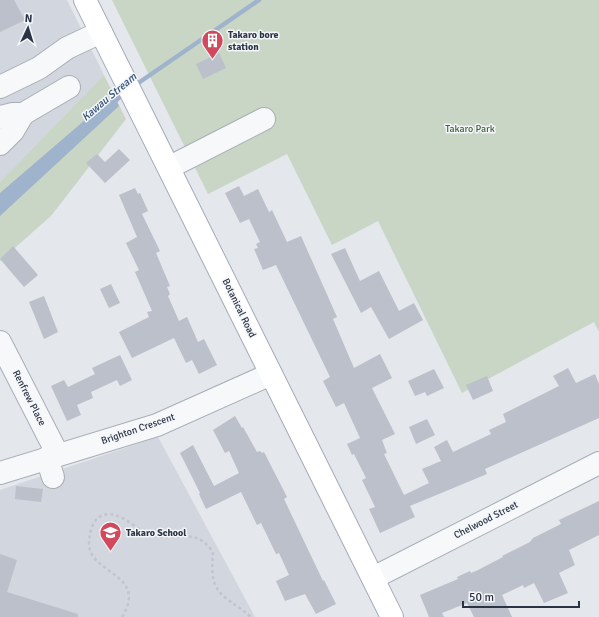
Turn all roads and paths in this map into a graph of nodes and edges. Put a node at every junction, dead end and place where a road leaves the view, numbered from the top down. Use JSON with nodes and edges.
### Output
{"nodes":[{"id":1,"x":85,"y":0,"type":"edge"},
{"id":2,"x":101,"y":32,"type":"junction"},
{"id":3,"x":0,"y":87,"type":"edge"},
{"id":4,"x":70,"y":87,"type":"dead end"},
{"id":5,"x":23,"y":114,"type":"junction"},
{"id":6,"x":0,"y":117,"type":"edge"},
{"id":7,"x":264,"y":119,"type":"dead end"},
{"id":8,"x":0,"y":144,"type":"edge"},
{"id":9,"x":170,"y":167,"type":"junction"},
{"id":10,"x":0,"y":342,"type":"edge"},
{"id":11,"x":271,"y":374,"type":"junction"},
{"id":12,"x":53,"y":463,"type":"junction"},
{"id":13,"x":599,"y":463,"type":"edge"},
{"id":14,"x":0,"y":473,"type":"edge"},
{"id":15,"x":373,"y":578,"type":"junction"},
{"id":16,"x":122,"y":617,"type":"edge"},
{"id":17,"x":251,"y":617,"type":"edge"},
{"id":18,"x":392,"y":617,"type":"edge"}],
"edges":[{"from":1,"to":2,"type":"main road","name":"Botanical Road"},
{"from":2,"to":3,"type":"street"},
{"from":2,"to":9,"type":"main road","name":"Botanical Road"},
{"from":4,"to":5,"type":"street"},
{"from":5,"to":6,"type":"street"},
{"from":5,"to":8,"type":"street"},
{"from":7,"to":9,"type":"street"},
{"from":9,"to":11,"type":"main road","name":"Botanical Road"},
{"from":10,"to":12,"type":"street","name":"Renfrew Place"},
{"from":11,"to":12,"type":"street","name":"Brighton Crescent"},
{"from":11,"to":15,"type":"main road","name":"Botanical Road"},
{"from":12,"to":14,"type":"street","name":"Brighton Crescent"},
{"from":13,"to":15,"type":"street","name":"Chelwood Street"},
{"from":15,"to":18,"type":"main road","name":"Botanical Road"},
{"from":16,"to":17,"type":"path"}]}
